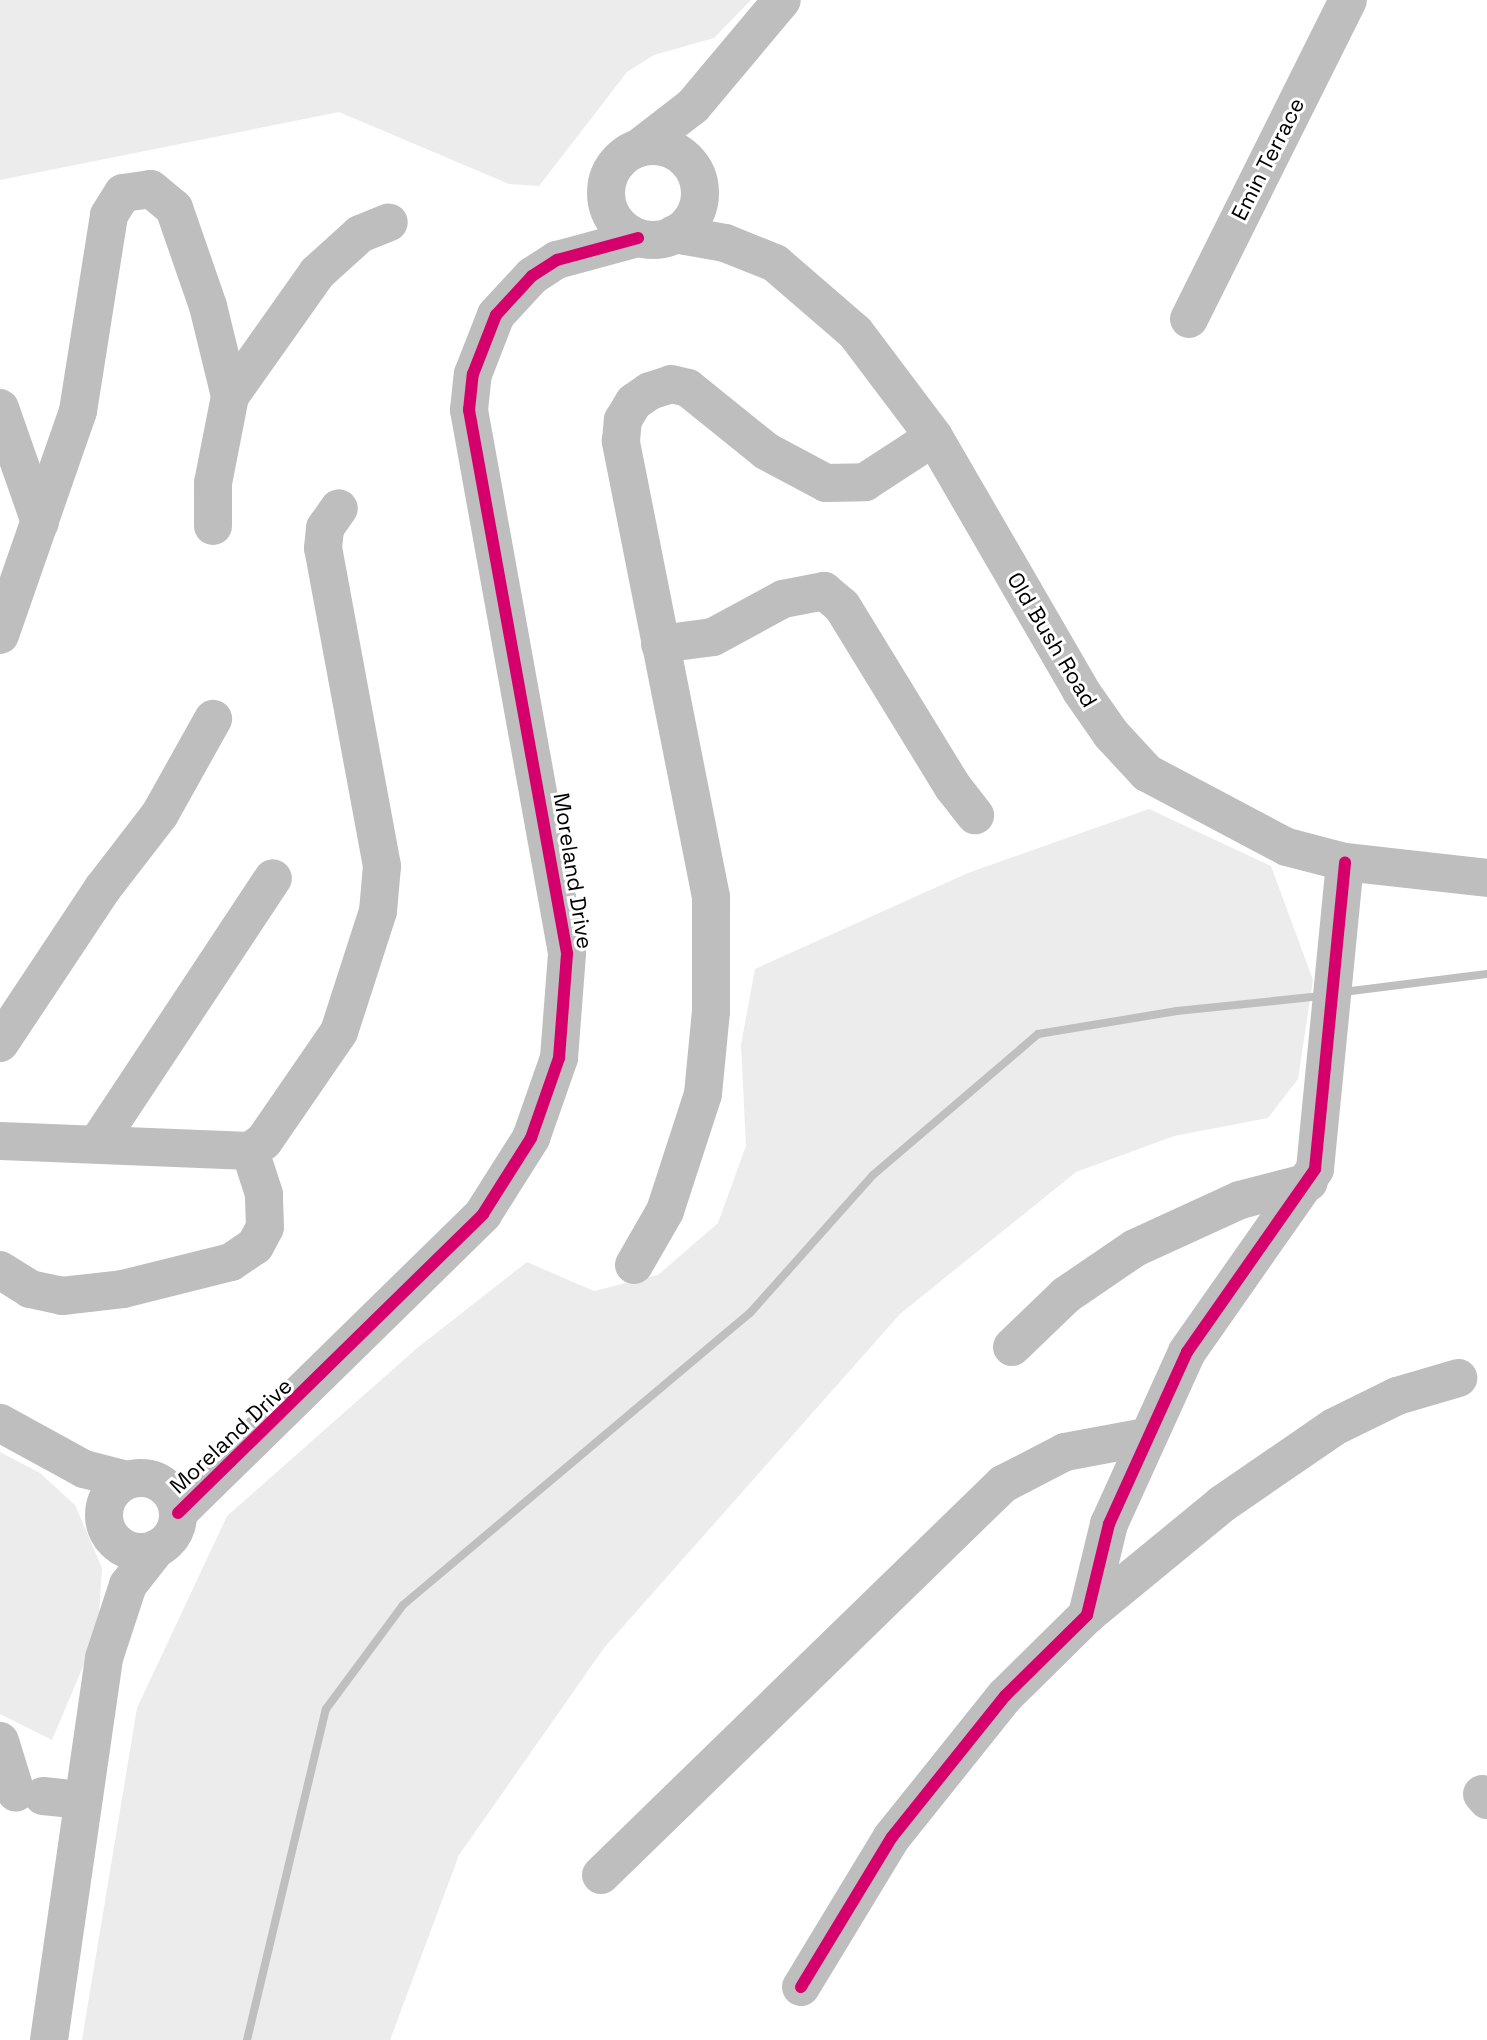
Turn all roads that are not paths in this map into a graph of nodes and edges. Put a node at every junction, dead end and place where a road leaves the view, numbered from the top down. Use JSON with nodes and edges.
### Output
{"nodes":[{"id":1,"x":782,"y":0,"type":"edge"},
{"id":2,"x":1348,"y":0,"type":"edge"},
{"id":3,"x":693,"y":106,"type":"junction"},
{"id":4,"x":640,"y":147,"type":"junction"},
{"id":5,"x":683,"y":157,"type":"junction"},
{"id":6,"x":606,"y":188,"type":"junction"},
{"id":7,"x":700,"y":195,"type":"junction"},
{"id":8,"x":389,"y":222,"type":"dead end"},
{"id":9,"x":656,"y":236,"type":"junction"},
{"id":10,"x":725,"y":243,"type":"junction"},
{"id":11,"x":557,"y":260,"type":"junction"},
{"id":12,"x":1189,"y":319,"type":"dead end"},
{"id":13,"x":230,"y":396,"type":"junction"},
{"id":14,"x":0,"y":408,"type":"edge"},
{"id":15,"x":934,"y":437,"type":"junction"},
{"id":16,"x":339,"y":508,"type":"dead end"},
{"id":17,"x":40,"y":522,"type":"junction"},
{"id":18,"x":213,"y":526,"type":"dead end"},
{"id":19,"x":0,"y":635,"type":"edge"},
{"id":20,"x":660,"y":644,"type":"junction"},
{"id":21,"x":213,"y":719,"type":"dead end"},
{"id":22,"x":975,"y":815,"type":"dead end"},
{"id":23,"x":1345,"y":862,"type":"junction"},
{"id":24,"x":273,"y":878,"type":"dead end"},
{"id":25,"x":1487,"y":878,"type":"edge"},
{"id":26,"x":0,"y":1043,"type":"edge"},
{"id":27,"x":0,"y":1141,"type":"edge"},
{"id":28,"x":99,"y":1141,"type":"junction"},
{"id":29,"x":250,"y":1151,"type":"junction"},
{"id":30,"x":1309,"y":1182,"type":"junction"},
{"id":31,"x":634,"y":1265,"type":"dead end"},
{"id":32,"x":0,"y":1270,"type":"edge"},
{"id":33,"x":1012,"y":1347,"type":"dead end"},
{"id":34,"x":1458,"y":1378,"type":"dead end"},
{"id":35,"x":0,"y":1423,"type":"edge"},
{"id":36,"x":1145,"y":1437,"type":"junction"},
{"id":37,"x":144,"y":1496,"type":"junction"},
{"id":38,"x":116,"y":1543,"type":"junction"},
{"id":39,"x":157,"y":1548,"type":"junction"},
{"id":40,"x":128,"y":1585,"type":"junction"},
{"id":41,"x":1087,"y":1615,"type":"junction"},
{"id":42,"x":0,"y":1741,"type":"edge"},
{"id":43,"x":21,"y":1797,"type":"edge"},
{"id":44,"x":81,"y":1800,"type":"junction"},
{"id":45,"x":601,"y":1875,"type":"dead end"},
{"id":46,"x":801,"y":1987,"type":"dead end"},
{"id":47,"x":49,"y":2040,"type":"edge"}],
"edges":[{"from":1,"to":3,"type":"street"},
{"from":2,"to":12,"type":"street","name":"Emin Terrace"},
{"from":3,"to":4,"type":"street"},
{"from":3,"to":5,"type":"street"},
{"from":4,"to":5,"type":"street"},
{"from":4,"to":6,"type":"street"},
{"from":5,"to":7,"type":"street"},
{"from":6,"to":9,"type":"street"},
{"from":6,"to":11,"type":"street","name":"Moreland Drive"},
{"from":7,"to":9,"type":"street"},
{"from":7,"to":10,"type":"street"},
{"from":8,"to":13,"type":"street"},
{"from":9,"to":10,"type":"street","name":"Old Bush Road"},
{"from":9,"to":11,"type":"street","name":"Moreland Drive"},
{"from":10,"to":15,"type":"street","name":"Old Bush Road"},
{"from":11,"to":37,"type":"street","name":"Moreland Drive"},
{"from":13,"to":17,"type":"street"},
{"from":13,"to":18,"type":"street"},
{"from":14,"to":17,"type":"street"},
{"from":15,"to":20,"type":"street"},
{"from":15,"to":23,"type":"street","name":"Old Bush Road"},
{"from":16,"to":29,"type":"street"},
{"from":17,"to":19,"type":"street"},
{"from":20,"to":22,"type":"street"},
{"from":20,"to":31,"type":"street"},
{"from":21,"to":26,"type":"street"},
{"from":23,"to":25,"type":"street","name":"Old Bush Road"},
{"from":23,"to":30,"type":"street"},
{"from":24,"to":28,"type":"street"},
{"from":27,"to":28,"type":"street"},
{"from":28,"to":29,"type":"street"},
{"from":29,"to":32,"type":"street"},
{"from":30,"to":33,"type":"street"},
{"from":30,"to":36,"type":"street"},
{"from":34,"to":41,"type":"street"},
{"from":35,"to":37,"type":"street"},
{"from":36,"to":41,"type":"street"},
{"from":36,"to":45,"type":"street"},
{"from":37,"to":38,"type":"street"},
{"from":37,"to":39,"type":"street","name":"Moreland Drive"},
{"from":38,"to":39,"type":"street"},
{"from":38,"to":40,"type":"street"},
{"from":39,"to":40,"type":"street"},
{"from":40,"to":44,"type":"street"},
{"from":41,"to":46,"type":"street"},
{"from":42,"to":43,"type":"street"},
{"from":43,"to":44,"type":"street"},
{"from":44,"to":47,"type":"street"}]}
